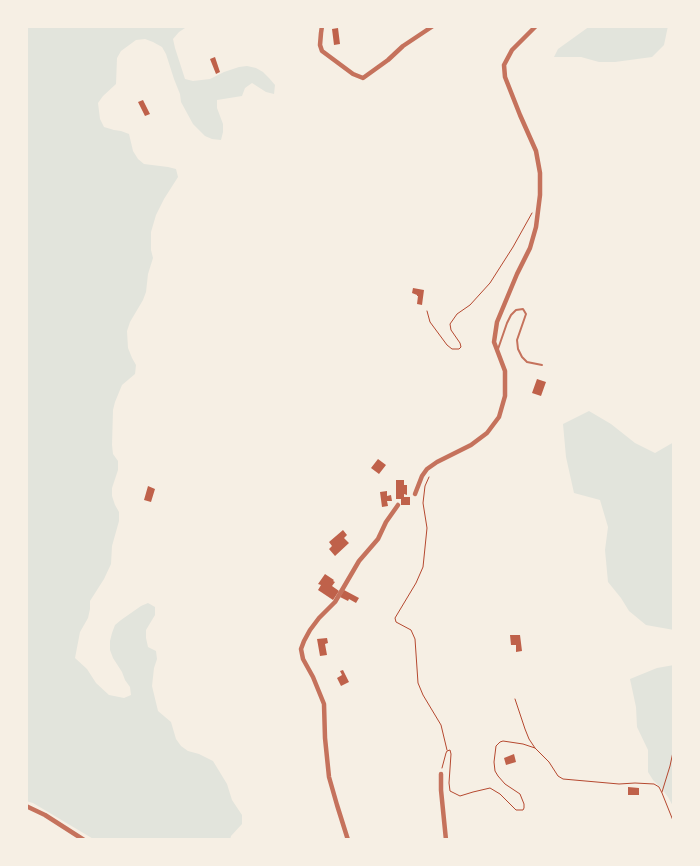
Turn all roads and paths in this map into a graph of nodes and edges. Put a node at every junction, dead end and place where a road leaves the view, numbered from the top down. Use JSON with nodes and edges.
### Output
{"nodes":[{"id":1,"x":322,"y":26,"type":"edge"},
{"id":2,"x":433,"y":26,"type":"edge"},
{"id":3,"x":536,"y":26,"type":"edge"},
{"id":4,"x":538,"y":209,"type":"junction"},
{"id":5,"x":427,"y":310,"type":"dead end"},
{"id":6,"x":497,"y":351,"type":"junction"},
{"id":7,"x":542,"y":365,"type":"dead end"},
{"id":8,"x":427,"y":469,"type":"junction"},
{"id":9,"x":415,"y":494,"type":"dead end"},
{"id":10,"x":398,"y":505,"type":"dead end"},
{"id":11,"x":516,"y":699,"type":"dead end"},
{"id":12,"x":536,"y":748,"type":"junction"},
{"id":13,"x":447,"y":751,"type":"junction"},
{"id":14,"x":673,"y":752,"type":"edge"},
{"id":15,"x":441,"y":774,"type":"joint"},
{"id":16,"x":662,"y":793,"type":"junction"},
{"id":17,"x":26,"y":806,"type":"edge"},
{"id":18,"x":674,"y":823,"type":"edge"},
{"id":19,"x":84,"y":840,"type":"edge"},
{"id":20,"x":348,"y":840,"type":"edge"},
{"id":21,"x":446,"y":840,"type":"edge"}],
"edges":[{"from":1,"to":2,"type":"street"},
{"from":3,"to":4,"type":"street"},
{"from":4,"to":5,"type":"path"},
{"from":4,"to":6,"type":"street"},
{"from":6,"to":7,"type":"lane"},
{"from":6,"to":8,"type":"street"},
{"from":8,"to":9,"type":"street"},
{"from":8,"to":13,"type":"path"},
{"from":10,"to":20,"type":"street"},
{"from":11,"to":12,"type":"path"},
{"from":12,"to":13,"type":"path"},
{"from":12,"to":16,"type":"path"},
{"from":13,"to":15,"type":"path"},
{"from":14,"to":16,"type":"path"},
{"from":15,"to":21,"type":"street"},
{"from":16,"to":18,"type":"path"},
{"from":17,"to":19,"type":"street"}]}
